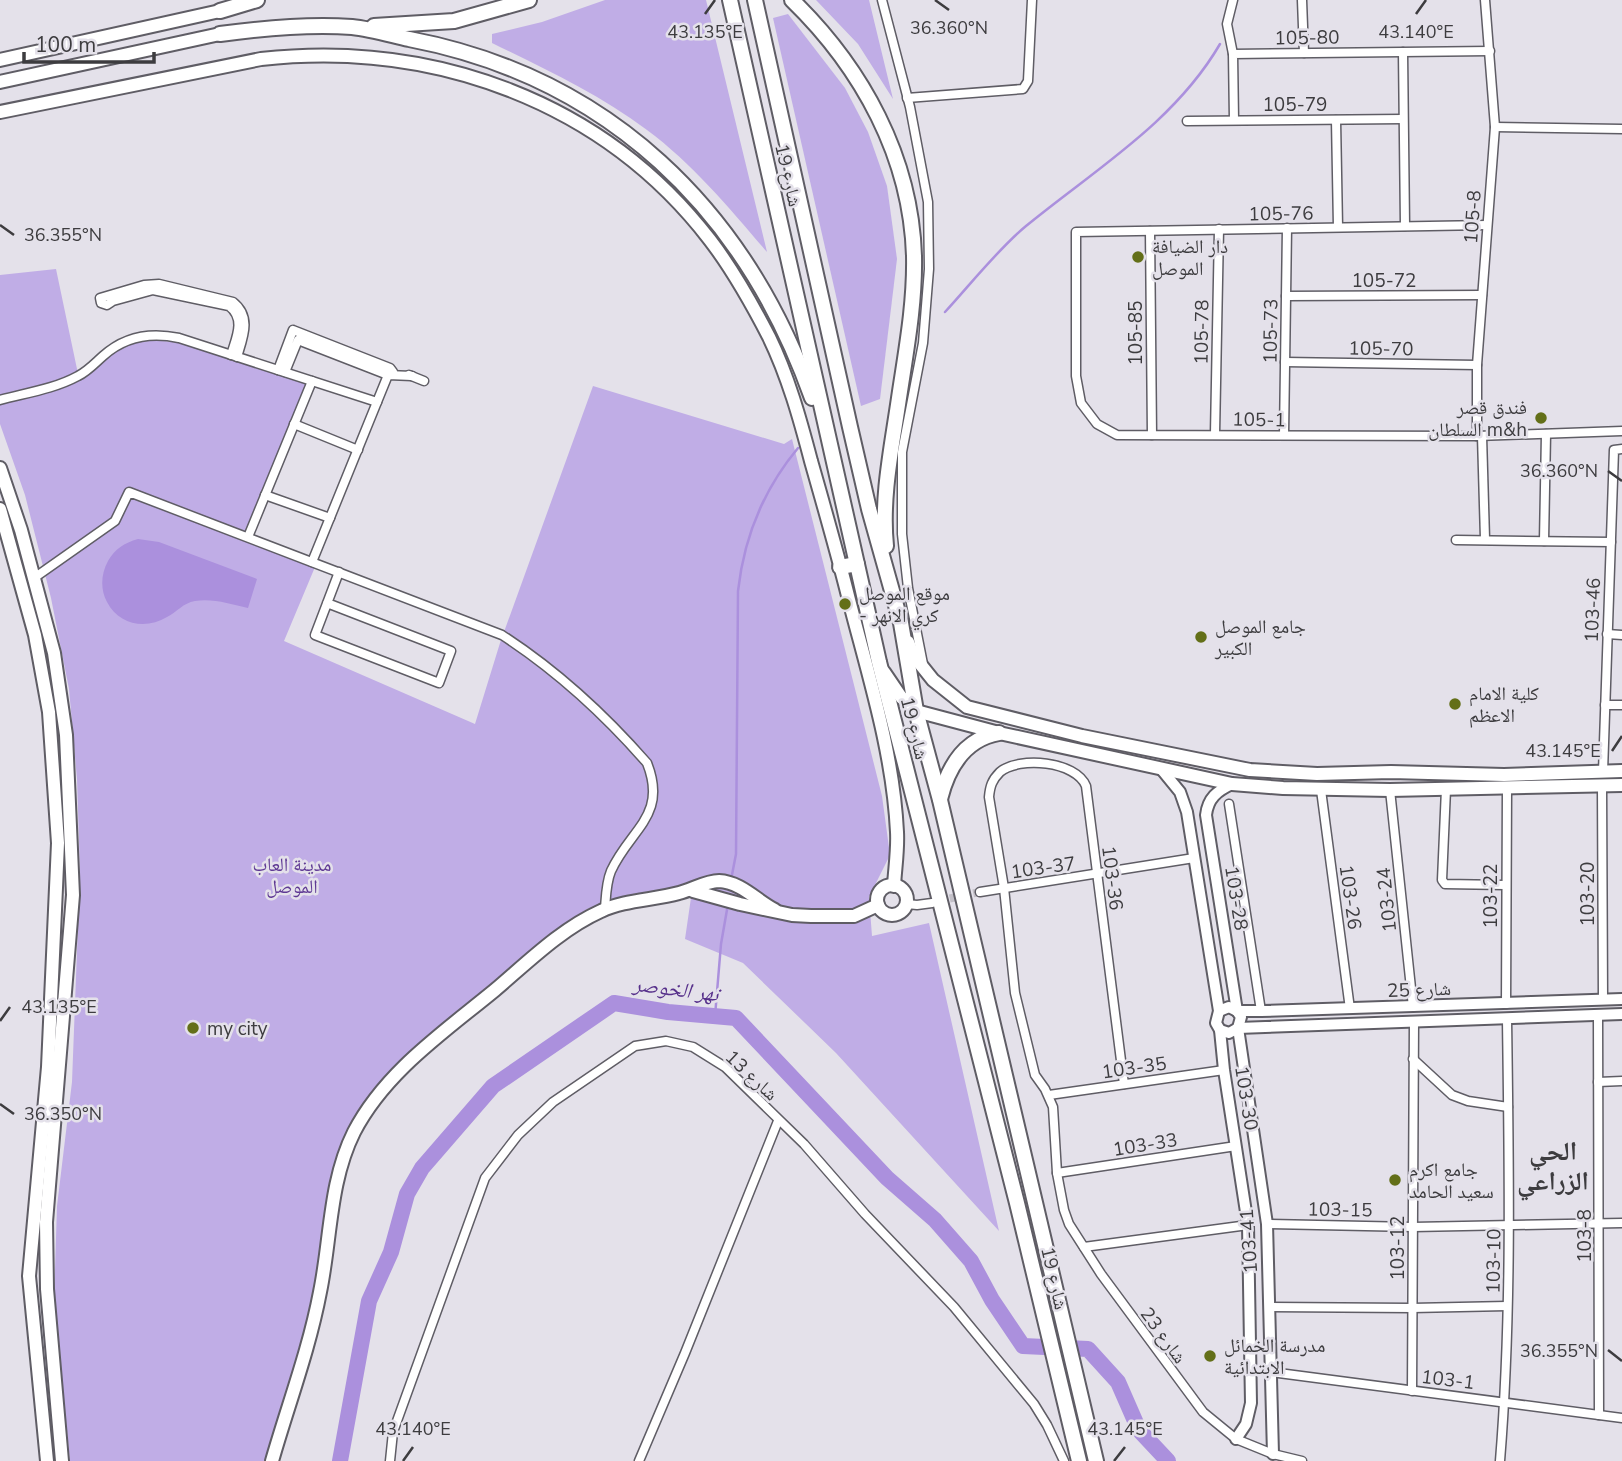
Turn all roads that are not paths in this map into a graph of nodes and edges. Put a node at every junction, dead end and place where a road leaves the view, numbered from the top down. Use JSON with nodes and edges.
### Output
{"nodes":[{"id":1,"x":257,"y":0,"type":"edge"},
{"id":2,"x":529,"y":0,"type":"edge"},
{"id":3,"x":730,"y":0,"type":"edge"},
{"id":4,"x":755,"y":0,"type":"edge"},
{"id":5,"x":792,"y":0,"type":"edge"},
{"id":6,"x":882,"y":0,"type":"edge"},
{"id":7,"x":1032,"y":0,"type":"edge"},
{"id":8,"x":1233,"y":0,"type":"edge"},
{"id":9,"x":1302,"y":0,"type":"edge"},
{"id":10,"x":1485,"y":0,"type":"edge"},
{"id":11,"x":220,"y":11,"type":"joint"},
{"id":12,"x":355,"y":27,"type":"junction"},
{"id":13,"x":220,"y":34,"type":"joint"},
{"id":14,"x":1490,"y":51,"type":"junction"},
{"id":15,"x":1403,"y":52,"type":"junction"},
{"id":16,"x":1304,"y":53,"type":"junction"},
{"id":17,"x":1233,"y":54,"type":"junction"},
{"id":18,"x":0,"y":60,"type":"edge"},
{"id":19,"x":0,"y":82,"type":"edge"},
{"id":20,"x":907,"y":98,"type":"junction"},
{"id":21,"x":0,"y":112,"type":"edge"},
{"id":22,"x":1403,"y":119,"type":"junction"},
{"id":23,"x":1234,"y":120,"type":"junction"},
{"id":24,"x":1336,"y":120,"type":"junction"},
{"id":25,"x":1187,"y":121,"type":"dead end"},
{"id":26,"x":1496,"y":127,"type":"junction"},
{"id":27,"x":1622,"y":129,"type":"edge"},
{"id":28,"x":1487,"y":225,"type":"junction"},
{"id":29,"x":1405,"y":226,"type":"junction"},
{"id":30,"x":1338,"y":227,"type":"junction"},
{"id":31,"x":1287,"y":228,"type":"junction"},
{"id":32,"x":1219,"y":229,"type":"junction"},
{"id":33,"x":1150,"y":231,"type":"junction"},
{"id":34,"x":1076,"y":232,"type":"joint"},
{"id":35,"x":1482,"y":295,"type":"junction"},
{"id":36,"x":1286,"y":296,"type":"junction"},
{"id":37,"x":234,"y":356,"type":"junction"},
{"id":38,"x":1285,"y":362,"type":"junction"},
{"id":39,"x":1477,"y":365,"type":"junction"},
{"id":40,"x":282,"y":371,"type":"junction"},
{"id":41,"x":389,"y":371,"type":"junction"},
{"id":42,"x":312,"y":381,"type":"junction"},
{"id":43,"x":424,"y":381,"type":"dead end"},
{"id":44,"x":0,"y":400,"type":"edge"},
{"id":45,"x":377,"y":402,"type":"junction"},
{"id":46,"x":294,"y":424,"type":"junction"},
{"id":47,"x":1622,"y":431,"type":"edge"},
{"id":48,"x":1546,"y":433,"type":"junction"},
{"id":49,"x":1215,"y":434,"type":"junction"},
{"id":50,"x":1152,"y":435,"type":"junction"},
{"id":51,"x":1284,"y":435,"type":"junction"},
{"id":52,"x":1479,"y":436,"type":"junction"},
{"id":53,"x":1618,"y":449,"type":"edge"},
{"id":54,"x":358,"y":450,"type":"junction"},
{"id":55,"x":832,"y":457,"type":"junction"},
{"id":56,"x":0,"y":468,"type":"edge"},
{"id":57,"x":265,"y":495,"type":"junction"},
{"id":58,"x":0,"y":509,"type":"edge"},
{"id":59,"x":330,"y":518,"type":"junction"},
{"id":60,"x":248,"y":537,"type":"junction"},
{"id":61,"x":1485,"y":539,"type":"junction"},
{"id":62,"x":1456,"y":540,"type":"dead end"},
{"id":63,"x":1544,"y":541,"type":"junction"},
{"id":64,"x":1611,"y":542,"type":"junction"},
{"id":65,"x":312,"y":562,"type":"junction"},
{"id":66,"x":857,"y":564,"type":"junction"},
{"id":67,"x":840,"y":566,"type":"junction"},
{"id":68,"x":339,"y":572,"type":"junction"},
{"id":69,"x":34,"y":578,"type":"junction"},
{"id":70,"x":892,"y":588,"type":"junction"},
{"id":71,"x":327,"y":603,"type":"junction"},
{"id":72,"x":901,"y":623,"type":"junction"},
{"id":73,"x":1607,"y":634,"type":"junction"},
{"id":74,"x":1622,"y":635,"type":"edge"},
{"id":75,"x":879,"y":662,"type":"junction"},
{"id":76,"x":924,"y":671,"type":"junction"},
{"id":77,"x":1605,"y":705,"type":"junction"},
{"id":78,"x":1622,"y":705,"type":"edge"},
{"id":79,"x":967,"y":707,"type":"junction"},
{"id":80,"x":916,"y":711,"type":"junction"},
{"id":81,"x":960,"y":724,"type":"junction"},
{"id":82,"x":999,"y":733,"type":"junction"},
{"id":83,"x":1162,"y":770,"type":"junction"},
{"id":84,"x":1622,"y":771,"type":"edge"},
{"id":85,"x":1603,"y":772,"type":"junction"},
{"id":86,"x":990,"y":783,"type":"joint"},
{"id":87,"x":1232,"y":784,"type":"junction"},
{"id":88,"x":1622,"y":785,"type":"edge"},
{"id":89,"x":1602,"y":787,"type":"junction"},
{"id":90,"x":1446,"y":789,"type":"junction"},
{"id":91,"x":1507,"y":789,"type":"junction"},
{"id":92,"x":1321,"y":790,"type":"junction"},
{"id":93,"x":1390,"y":790,"type":"junction"},
{"id":94,"x":940,"y":800,"type":"junction"},
{"id":95,"x":1229,"y":804,"type":"dead end"},
{"id":96,"x":1194,"y":858,"type":"junction"},
{"id":97,"x":1096,"y":875,"type":"junction"},
{"id":98,"x":1505,"y":885,"type":"junction"},
{"id":99,"x":894,"y":886,"type":"junction"},
{"id":100,"x":1004,"y":888,"type":"junction"},
{"id":101,"x":686,"y":891,"type":"junction"},
{"id":102,"x":980,"y":892,"type":"tunnel mouth"},
{"id":103,"x":932,"y":902,"type":"tunnel mouth"},
{"id":104,"x":907,"y":904,"type":"junction"},
{"id":105,"x":878,"y":905,"type":"junction"},
{"id":106,"x":605,"y":909,"type":"junction"},
{"id":107,"x":775,"y":910,"type":"junction"},
{"id":108,"x":54,"y":951,"type":"junction"},
{"id":109,"x":68,"y":951,"type":"junction"},
{"id":110,"x":1622,"y":999,"type":"edge"},
{"id":111,"x":1603,"y":1000,"type":"junction"},
{"id":112,"x":1506,"y":1003,"type":"junction"},
{"id":113,"x":1413,"y":1007,"type":"junction"},
{"id":114,"x":1350,"y":1009,"type":"junction"},
{"id":115,"x":1219,"y":1011,"type":"junction"},
{"id":116,"x":1237,"y":1011,"type":"junction"},
{"id":117,"x":1261,"y":1012,"type":"junction"},
{"id":118,"x":1622,"y":1014,"type":"edge"},
{"id":119,"x":1598,"y":1015,"type":"junction"},
{"id":120,"x":1507,"y":1019,"type":"junction"},
{"id":121,"x":1413,"y":1021,"type":"junction"},
{"id":122,"x":1238,"y":1028,"type":"junction"},
{"id":123,"x":1220,"y":1030,"type":"junction"},
{"id":124,"x":1413,"y":1059,"type":"junction"},
{"id":125,"x":1224,"y":1070,"type":"junction"},
{"id":126,"x":1622,"y":1081,"type":"edge"},
{"id":127,"x":1598,"y":1082,"type":"junction"},
{"id":128,"x":1124,"y":1084,"type":"junction"},
{"id":129,"x":1049,"y":1095,"type":"junction"},
{"id":130,"x":1508,"y":1107,"type":"junction"},
{"id":131,"x":778,"y":1121,"type":"junction"},
{"id":132,"x":1236,"y":1146,"type":"junction"},
{"id":133,"x":1057,"y":1173,"type":"junction"},
{"id":134,"x":1622,"y":1223,"type":"edge"},
{"id":135,"x":1267,"y":1224,"type":"junction"},
{"id":136,"x":1600,"y":1224,"type":"junction"},
{"id":137,"x":1248,"y":1225,"type":"junction"},
{"id":138,"x":1509,"y":1225,"type":"junction"},
{"id":139,"x":1413,"y":1227,"type":"junction"},
{"id":140,"x":1084,"y":1247,"type":"junction"},
{"id":141,"x":1507,"y":1306,"type":"junction"},
{"id":142,"x":1269,"y":1307,"type":"junction"},
{"id":143,"x":1412,"y":1308,"type":"junction"},
{"id":144,"x":1250,"y":1341,"type":"junction"},
{"id":145,"x":1270,"y":1342,"type":"junction"},
{"id":146,"x":1271,"y":1372,"type":"junction"},
{"id":147,"x":1412,"y":1391,"type":"junction"},
{"id":148,"x":1505,"y":1403,"type":"junction"},
{"id":149,"x":1599,"y":1415,"type":"junction"},
{"id":150,"x":1622,"y":1418,"type":"edge"},
{"id":151,"x":1236,"y":1438,"type":"junction"},
{"id":152,"x":1273,"y":1454,"type":"junction"},
{"id":153,"x":47,"y":1461,"type":"edge"},
{"id":154,"x":62,"y":1461,"type":"edge"},
{"id":155,"x":272,"y":1461,"type":"edge"},
{"id":156,"x":390,"y":1461,"type":"edge"},
{"id":157,"x":639,"y":1461,"type":"edge"},
{"id":158,"x":1064,"y":1461,"type":"edge"},
{"id":159,"x":1079,"y":1461,"type":"edge"},
{"id":160,"x":1096,"y":1461,"type":"edge"},
{"id":161,"x":1302,"y":1461,"type":"edge"},
{"id":162,"x":1500,"y":1461,"type":"edge"}],
"edges":[{"from":1,"to":11,"type":"highway"},
{"from":2,"to":12,"type":"highway"},
{"from":3,"to":55,"type":"highway","name":"شارع 19"},
{"from":4,"to":70,"type":"highway","name":"شارع 19"},
{"from":5,"to":70,"type":"highway"},
{"from":6,"to":20,"type":"street"},
{"from":7,"to":20,"type":"street"},
{"from":8,"to":17,"type":"street"},
{"from":9,"to":16,"type":"street"},
{"from":10,"to":14,"type":"street","name":"105-8"},
{"from":11,"to":18,"type":"main road"},
{"from":12,"to":13,"type":"highway"},
{"from":12,"to":55,"type":"highway"},
{"from":13,"to":19,"type":"main road"},
{"from":14,"to":15,"type":"street","name":"105-80"},
{"from":14,"to":26,"type":"street","name":"105-8"},
{"from":15,"to":16,"type":"street","name":"105-80"},
{"from":15,"to":22,"type":"street"},
{"from":16,"to":17,"type":"street","name":"105-80"},
{"from":17,"to":23,"type":"street"},
{"from":20,"to":76,"type":"street"},
{"from":21,"to":67,"type":"main road"},
{"from":22,"to":24,"type":"street","name":"105-79"},
{"from":22,"to":29,"type":"street"},
{"from":23,"to":24,"type":"street","name":"105-79"},
{"from":23,"to":25,"type":"street","name":"105-79"},
{"from":24,"to":30,"type":"street"},
{"from":26,"to":27,"type":"street"},
{"from":26,"to":28,"type":"street","name":"105-8"},
{"from":28,"to":29,"type":"street","name":"105-76"},
{"from":28,"to":35,"type":"street","name":"105-8"},
{"from":29,"to":30,"type":"street","name":"105-76"},
{"from":30,"to":31,"type":"street","name":"105-76"},
{"from":31,"to":32,"type":"street","name":"105-76"},
{"from":31,"to":36,"type":"street","name":"105-73"},
{"from":32,"to":33,"type":"street","name":"105-76"},
{"from":32,"to":49,"type":"street","name":"105-78"},
{"from":33,"to":34,"type":"street","name":"105-76"},
{"from":33,"to":50,"type":"street","name":"105-85"},
{"from":34,"to":50,"type":"street","name":"105-1"},
{"from":35,"to":36,"type":"street","name":"105-72"},
{"from":35,"to":39,"type":"street","name":"105-8"},
{"from":36,"to":38,"type":"street","name":"105-73"},
{"from":37,"to":37,"type":"street"},
{"from":37,"to":40,"type":"street"},
{"from":37,"to":44,"type":"street"},
{"from":38,"to":39,"type":"street","name":"105-70"},
{"from":38,"to":51,"type":"street","name":"105-73"},
{"from":39,"to":52,"type":"street","name":"105-8"},
{"from":40,"to":41,"type":"street"},
{"from":40,"to":42,"type":"street"},
{"from":41,"to":43,"type":"street"},
{"from":41,"to":45,"type":"street"},
{"from":42,"to":45,"type":"street"},
{"from":42,"to":46,"type":"street"},
{"from":45,"to":54,"type":"street"},
{"from":46,"to":54,"type":"street"},
{"from":46,"to":57,"type":"street"},
{"from":47,"to":48,"type":"street","name":"105-1"},
{"from":48,"to":52,"type":"street","name":"105-1"},
{"from":48,"to":63,"type":"street"},
{"from":49,"to":50,"type":"street","name":"105-1"},
{"from":49,"to":51,"type":"street","name":"105-1"},
{"from":51,"to":52,"type":"street","name":"105-1"},
{"from":52,"to":61,"type":"street","name":"105-8"},
{"from":53,"to":64,"type":"street","name":"103-46"},
{"from":54,"to":59,"type":"street"},
{"from":55,"to":66,"type":"highway","name":"شارع 19"},
{"from":56,"to":69,"type":"main road"},
{"from":57,"to":59,"type":"street"},
{"from":57,"to":60,"type":"street"},
{"from":58,"to":108,"type":"main road"},
{"from":59,"to":65,"type":"street"},
{"from":60,"to":65,"type":"street"},
{"from":60,"to":69,"type":"street"},
{"from":61,"to":62,"type":"street"},
{"from":61,"to":63,"type":"street"},
{"from":63,"to":64,"type":"street"},
{"from":64,"to":73,"type":"street","name":"103-46"},
{"from":65,"to":68,"type":"street"},
{"from":66,"to":67,"type":"highway"},
{"from":66,"to":75,"type":"highway","name":"شارع 19"},
{"from":67,"to":99,"type":"main road"},
{"from":68,"to":71,"type":"street"},
{"from":68,"to":106,"type":"street"},
{"from":69,"to":109,"type":"main road"},
{"from":70,"to":72,"type":"highway","name":"شارع 19"},
{"from":71,"to":71,"type":"street"},
{"from":72,"to":76,"type":"main road"},
{"from":72,"to":80,"type":"highway","name":"شارع 19"},
{"from":73,"to":74,"type":"street"},
{"from":73,"to":77,"type":"street","name":"103-46"},
{"from":75,"to":80,"type":"main road"},
{"from":75,"to":159,"type":"highway","name":"شارع 19"},
{"from":76,"to":79,"type":"main road"},
{"from":77,"to":78,"type":"street"},
{"from":77,"to":85,"type":"street","name":"103-46"},
{"from":79,"to":81,"type":"main road"},
{"from":79,"to":85,"type":"main road"},
{"from":80,"to":81,"type":"main road"},
{"from":80,"to":94,"type":"highway","name":"شارع 19"},
{"from":81,"to":82,"type":"main road"},
{"from":82,"to":83,"type":"main road"},
{"from":82,"to":94,"type":"highway"},
{"from":83,"to":87,"type":"main road"},
{"from":83,"to":96,"type":"street","name":"103-30"},
{"from":84,"to":85,"type":"main road"},
{"from":86,"to":97,"type":"street","name":"103-36"},
{"from":86,"to":100,"type":"street","name":"شارع 23"},
{"from":87,"to":92,"type":"main road"},
{"from":87,"to":116,"type":"street","name":"103-28"},
{"from":88,"to":89,"type":"main road"},
{"from":89,"to":91,"type":"main road"},
{"from":89,"to":111,"type":"street","name":"103-20"},
{"from":90,"to":91,"type":"main road"},
{"from":90,"to":93,"type":"main road"},
{"from":90,"to":98,"type":"street"},
{"from":91,"to":98,"type":"street","name":"103-22"},
{"from":92,"to":93,"type":"main road"},
{"from":92,"to":114,"type":"street","name":"103-26"},
{"from":93,"to":113,"type":"street","name":"103-24"},
{"from":94,"to":160,"type":"highway","name":"شارع 19"},
{"from":95,"to":117,"type":"street","name":"103-28"},
{"from":96,"to":97,"type":"street","name":"103-37"},
{"from":96,"to":115,"type":"street","name":"103-30"},
{"from":97,"to":100,"type":"street","name":"103-37"},
{"from":97,"to":128,"type":"street","name":"103-36"},
{"from":98,"to":112,"type":"street","name":"103-22"},
{"from":99,"to":104,"type":"main road"},
{"from":99,"to":105,"type":"main road"},
{"from":100,"to":102,"type":"street","name":"103-37"},
{"from":100,"to":129,"type":"street","name":"شارع 23"},
{"from":101,"to":106,"type":"main road"},
{"from":101,"to":107,"type":"main road"},
{"from":101,"to":107,"type":"main road"},
{"from":103,"to":104,"type":"street"},
{"from":104,"to":105,"type":"main road"},
{"from":105,"to":107,"type":"main road"},
{"from":106,"to":155,"type":"main road"},
{"from":108,"to":109,"type":"main road"},
{"from":108,"to":153,"type":"main road"},
{"from":109,"to":154,"type":"main road"},
{"from":110,"to":111,"type":"street","name":"شارع 25"},
{"from":111,"to":112,"type":"street","name":"شارع 25"},
{"from":112,"to":113,"type":"street","name":"شارع 25"},
{"from":113,"to":114,"type":"street","name":"شارع 25"},
{"from":114,"to":117,"type":"street","name":"شارع 25"},
{"from":115,"to":116,"type":"street","name":"شارع 25"},
{"from":115,"to":123,"type":"street","name":"103-30"},
{"from":116,"to":117,"type":"street","name":"شارع 25"},
{"from":116,"to":122,"type":"street","name":"103-28"},
{"from":118,"to":119,"type":"street","name":"شارع 25"},
{"from":119,"to":120,"type":"street","name":"شارع 25"},
{"from":119,"to":127,"type":"street","name":"103-8"},
{"from":120,"to":121,"type":"street","name":"شارع 25"},
{"from":120,"to":130,"type":"street","name":"103-10"},
{"from":121,"to":122,"type":"street","name":"شارع 25"},
{"from":121,"to":124,"type":"street","name":"103-12"},
{"from":122,"to":123,"type":"street","name":"شارع 25"},
{"from":122,"to":135,"type":"street","name":"103-41"},
{"from":123,"to":125,"type":"street","name":"103-30"},
{"from":124,"to":130,"type":"street"},
{"from":124,"to":139,"type":"street","name":"103-12"},
{"from":125,"to":128,"type":"street","name":"103-35"},
{"from":125,"to":132,"type":"street","name":"103-30"},
{"from":126,"to":127,"type":"street"},
{"from":127,"to":136,"type":"street","name":"103-8"},
{"from":128,"to":129,"type":"street","name":"103-35"},
{"from":129,"to":133,"type":"street","name":"شارع 23"},
{"from":130,"to":138,"type":"street","name":"103-10"},
{"from":131,"to":156,"type":"street","name":"شارع 13"},
{"from":131,"to":157,"type":"street"},
{"from":131,"to":158,"type":"street","name":"شارع 13"},
{"from":132,"to":133,"type":"street","name":"103-33"},
{"from":132,"to":137,"type":"street","name":"103-30"},
{"from":133,"to":140,"type":"street","name":"شارع 23"},
{"from":134,"to":136,"type":"street","name":"103-15"},
{"from":135,"to":139,"type":"street","name":"103-15"},
{"from":135,"to":142,"type":"street","name":"103-41"},
{"from":136,"to":138,"type":"street","name":"103-15"},
{"from":136,"to":149,"type":"street","name":"103-8"},
{"from":137,"to":140,"type":"street"},
{"from":137,"to":144,"type":"street","name":"103-30"},
{"from":138,"to":139,"type":"street","name":"103-15"},
{"from":138,"to":141,"type":"street","name":"103-10"},
{"from":139,"to":143,"type":"street","name":"103-12"},
{"from":140,"to":151,"type":"street","name":"شارع 23"},
{"from":141,"to":143,"type":"street"},
{"from":141,"to":148,"type":"street","name":"103-10"},
{"from":142,"to":143,"type":"street"},
{"from":142,"to":145,"type":"street","name":"103-41"},
{"from":143,"to":147,"type":"street","name":"103-12"},
{"from":144,"to":145,"type":"street"},
{"from":144,"to":151,"type":"street","name":"103-30"},
{"from":145,"to":146,"type":"street","name":"103-41"},
{"from":146,"to":147,"type":"street","name":"103-1"},
{"from":146,"to":152,"type":"street","name":"103-41"},
{"from":147,"to":148,"type":"street","name":"103-1"},
{"from":148,"to":149,"type":"street","name":"103-1"},
{"from":148,"to":162,"type":"street","name":"103-10"},
{"from":149,"to":150,"type":"street","name":"103-1"},
{"from":151,"to":152,"type":"street","name":"شارع 23"},
{"from":152,"to":161,"type":"street","name":"شارع 23"}]}
